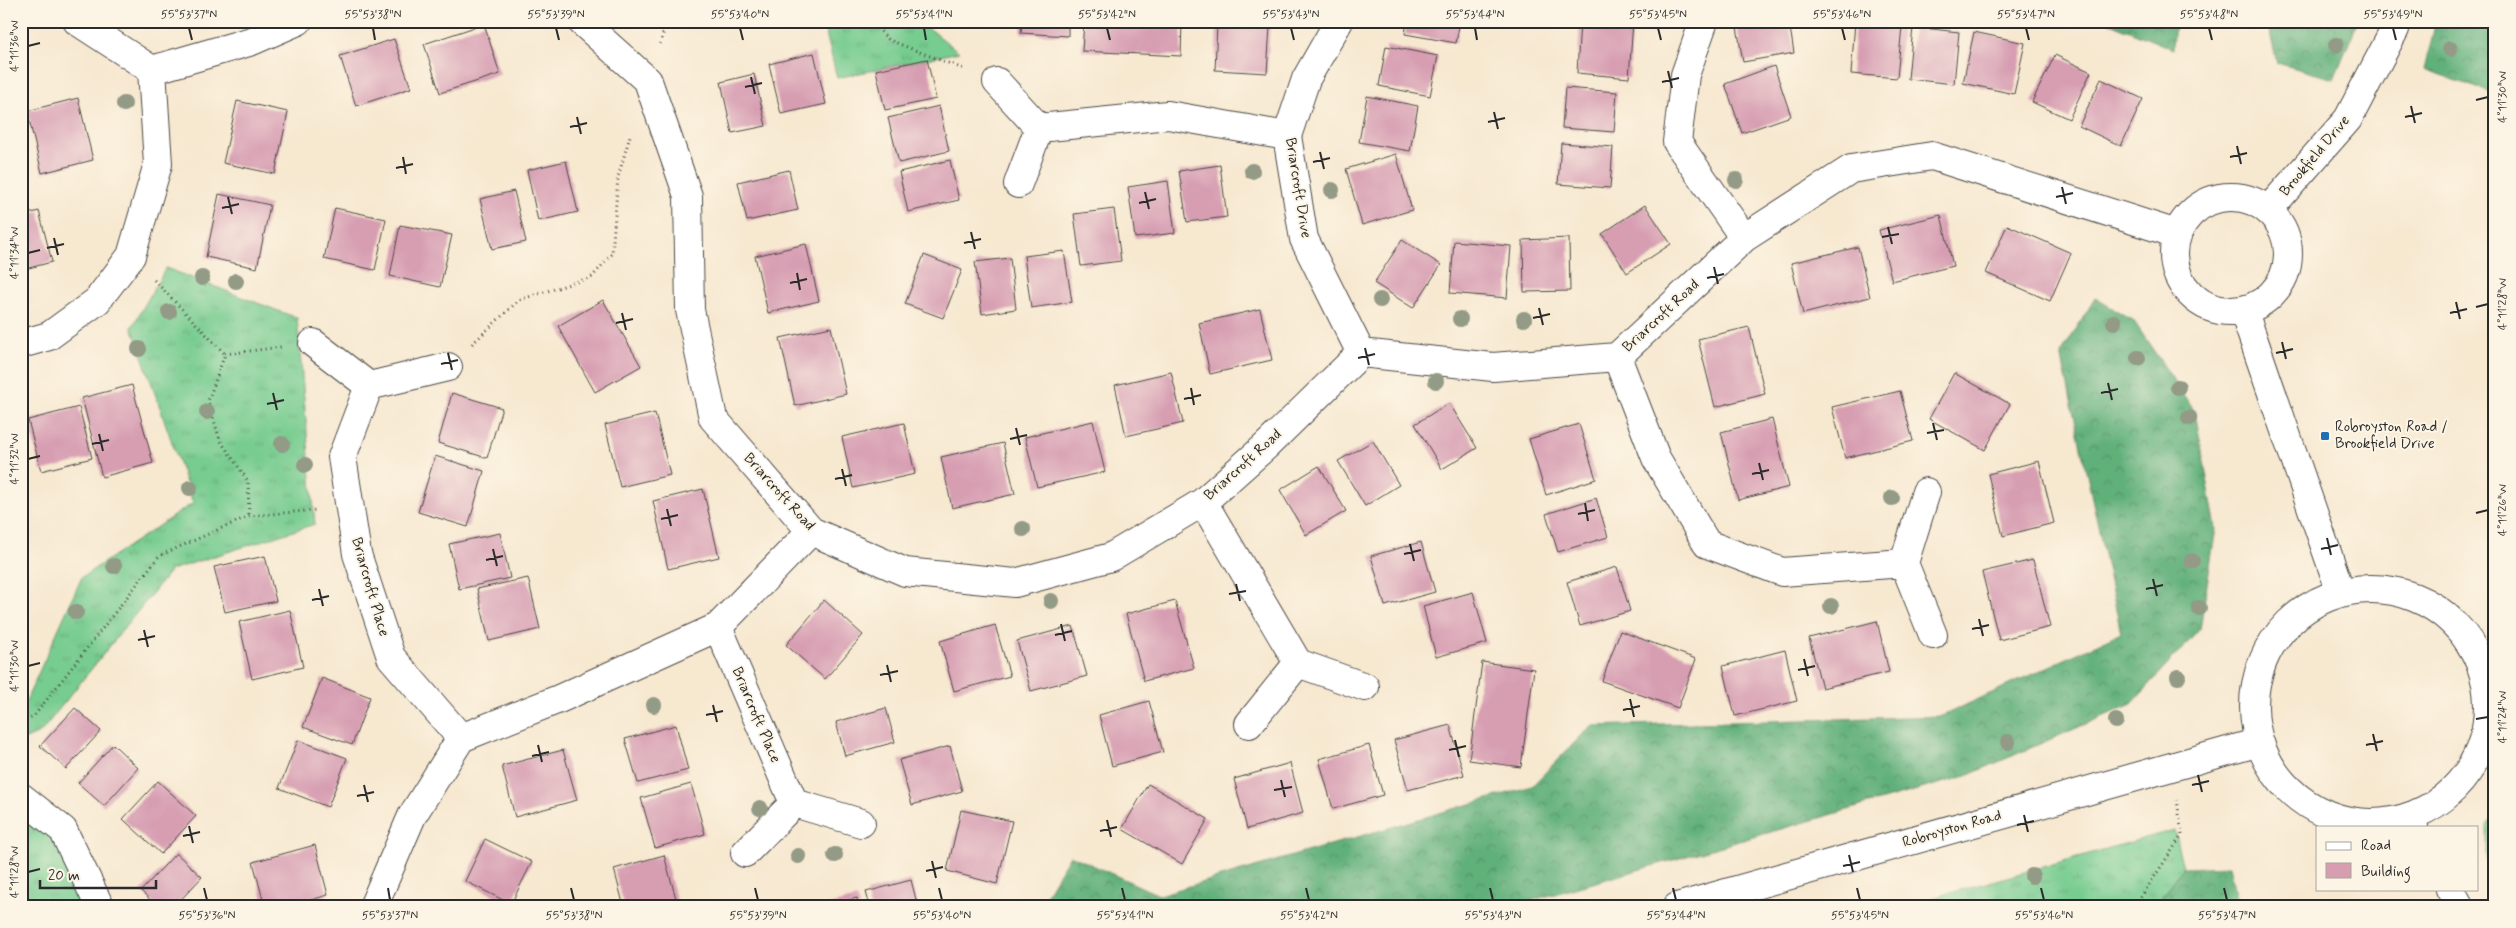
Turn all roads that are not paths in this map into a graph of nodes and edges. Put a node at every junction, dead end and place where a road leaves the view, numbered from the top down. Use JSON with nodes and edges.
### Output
{"nodes":[{"id":1,"x":77,"y":21,"type":"edge"},
{"id":2,"x":298,"y":21,"type":"edge"},
{"id":3,"x":581,"y":21,"type":"edge"},
{"id":4,"x":1339,"y":21,"type":"edge"},
{"id":5,"x":1704,"y":21,"type":"edge"},
{"id":6,"x":2396,"y":21,"type":"edge"},
{"id":7,"x":152,"y":70,"type":"junction"},
{"id":8,"x":997,"y":82,"type":"road end"},
{"id":9,"x":1039,"y":128,"type":"junction"},
{"id":10,"x":1287,"y":136,"type":"junction"},
{"id":11,"x":1018,"y":184,"type":"dead end"},
{"id":12,"x":2269,"y":209,"type":"junction"},
{"id":13,"x":2177,"y":234,"type":"junction"},
{"id":14,"x":1744,"y":238,"type":"junction"},
{"id":15,"x":2244,"y":312,"type":"junction"},
{"id":16,"x":313,"y":343,"type":"road end"},
{"id":17,"x":21,"y":344,"type":"edge"},
{"id":18,"x":1361,"y":353,"type":"junction"},
{"id":19,"x":1617,"y":357,"type":"junction"},
{"id":20,"x":448,"y":367,"type":"road end"},
{"id":21,"x":369,"y":386,"type":"junction"},
{"id":22,"x":1926,"y":492,"type":"dead end"},
{"id":23,"x":1203,"y":502,"type":"junction"},
{"id":24,"x":811,"y":531,"type":"junction"},
{"id":25,"x":1904,"y":563,"type":"junction"},
{"id":26,"x":2340,"y":590,"type":"junction"},
{"id":27,"x":718,"y":628,"type":"junction"},
{"id":28,"x":1933,"y":634,"type":"dead end"},
{"id":29,"x":1298,"y":663,"type":"junction"},
{"id":30,"x":2492,"y":684,"type":"edge"},
{"id":31,"x":1365,"y":687,"type":"dead end"},
{"id":32,"x":1249,"y":724,"type":"dead end"},
{"id":33,"x":461,"y":738,"type":"junction"},
{"id":34,"x":2256,"y":743,"type":"junction"},
{"id":35,"x":21,"y":797,"type":"edge"},
{"id":36,"x":794,"y":803,"type":"junction"},
{"id":37,"x":861,"y":823,"type":"dead end"},
{"id":38,"x":2412,"y":823,"type":"edge"},
{"id":39,"x":745,"y":853,"type":"dead end"},
{"id":40,"x":2451,"y":890,"type":"edge"},
{"id":41,"x":100,"y":907,"type":"edge"},
{"id":42,"x":373,"y":907,"type":"edge"},
{"id":43,"x":1677,"y":907,"type":"edge"},
{"id":44,"x":2460,"y":907,"type":"edge"}],
"edges":[{"from":1,"to":7,"type":"street"},
{"from":2,"to":7,"type":"street"},
{"from":3,"to":24,"type":"street","name":"Briarcroft Road"},
{"from":4,"to":10,"type":"street","name":"Briarcroft Drive"},
{"from":5,"to":14,"type":"street"},
{"from":6,"to":12,"type":"street","name":"Brookfield Drive"},
{"from":7,"to":17,"type":"street"},
{"from":8,"to":9,"type":"street"},
{"from":9,"to":10,"type":"street"},
{"from":9,"to":11,"type":"street"},
{"from":10,"to":18,"type":"street","name":"Briarcroft Drive"},
{"from":12,"to":13,"type":"street"},
{"from":12,"to":15,"type":"street"},
{"from":13,"to":14,"type":"street","name":"Briarcroft Road"},
{"from":13,"to":15,"type":"street"},
{"from":14,"to":19,"type":"street","name":"Briarcroft Road"},
{"from":15,"to":26,"type":"street"},
{"from":16,"to":21,"type":"street"},
{"from":18,"to":19,"type":"street","name":"Briarcroft Road"},
{"from":18,"to":23,"type":"street","name":"Briarcroft Road"},
{"from":19,"to":25,"type":"street"},
{"from":20,"to":21,"type":"street"},
{"from":21,"to":33,"type":"street","name":"Briarcroft Place"},
{"from":22,"to":25,"type":"street"},
{"from":23,"to":24,"type":"street","name":"Briarcroft Road"},
{"from":23,"to":29,"type":"street"},
{"from":24,"to":27,"type":"street"},
{"from":25,"to":28,"type":"street"},
{"from":26,"to":30,"type":"street"},
{"from":26,"to":34,"type":"street"},
{"from":27,"to":33,"type":"street"},
{"from":27,"to":36,"type":"street","name":"Briarcroft Place"},
{"from":29,"to":31,"type":"street"},
{"from":29,"to":32,"type":"street"},
{"from":30,"to":38,"type":"street"},
{"from":33,"to":42,"type":"street"},
{"from":34,"to":38,"type":"street"},
{"from":34,"to":43,"type":"street","name":"Robroyston Road"},
{"from":35,"to":41,"type":"street"},
{"from":36,"to":37,"type":"street"},
{"from":36,"to":39,"type":"street"},
{"from":40,"to":44,"type":"street"}]}
